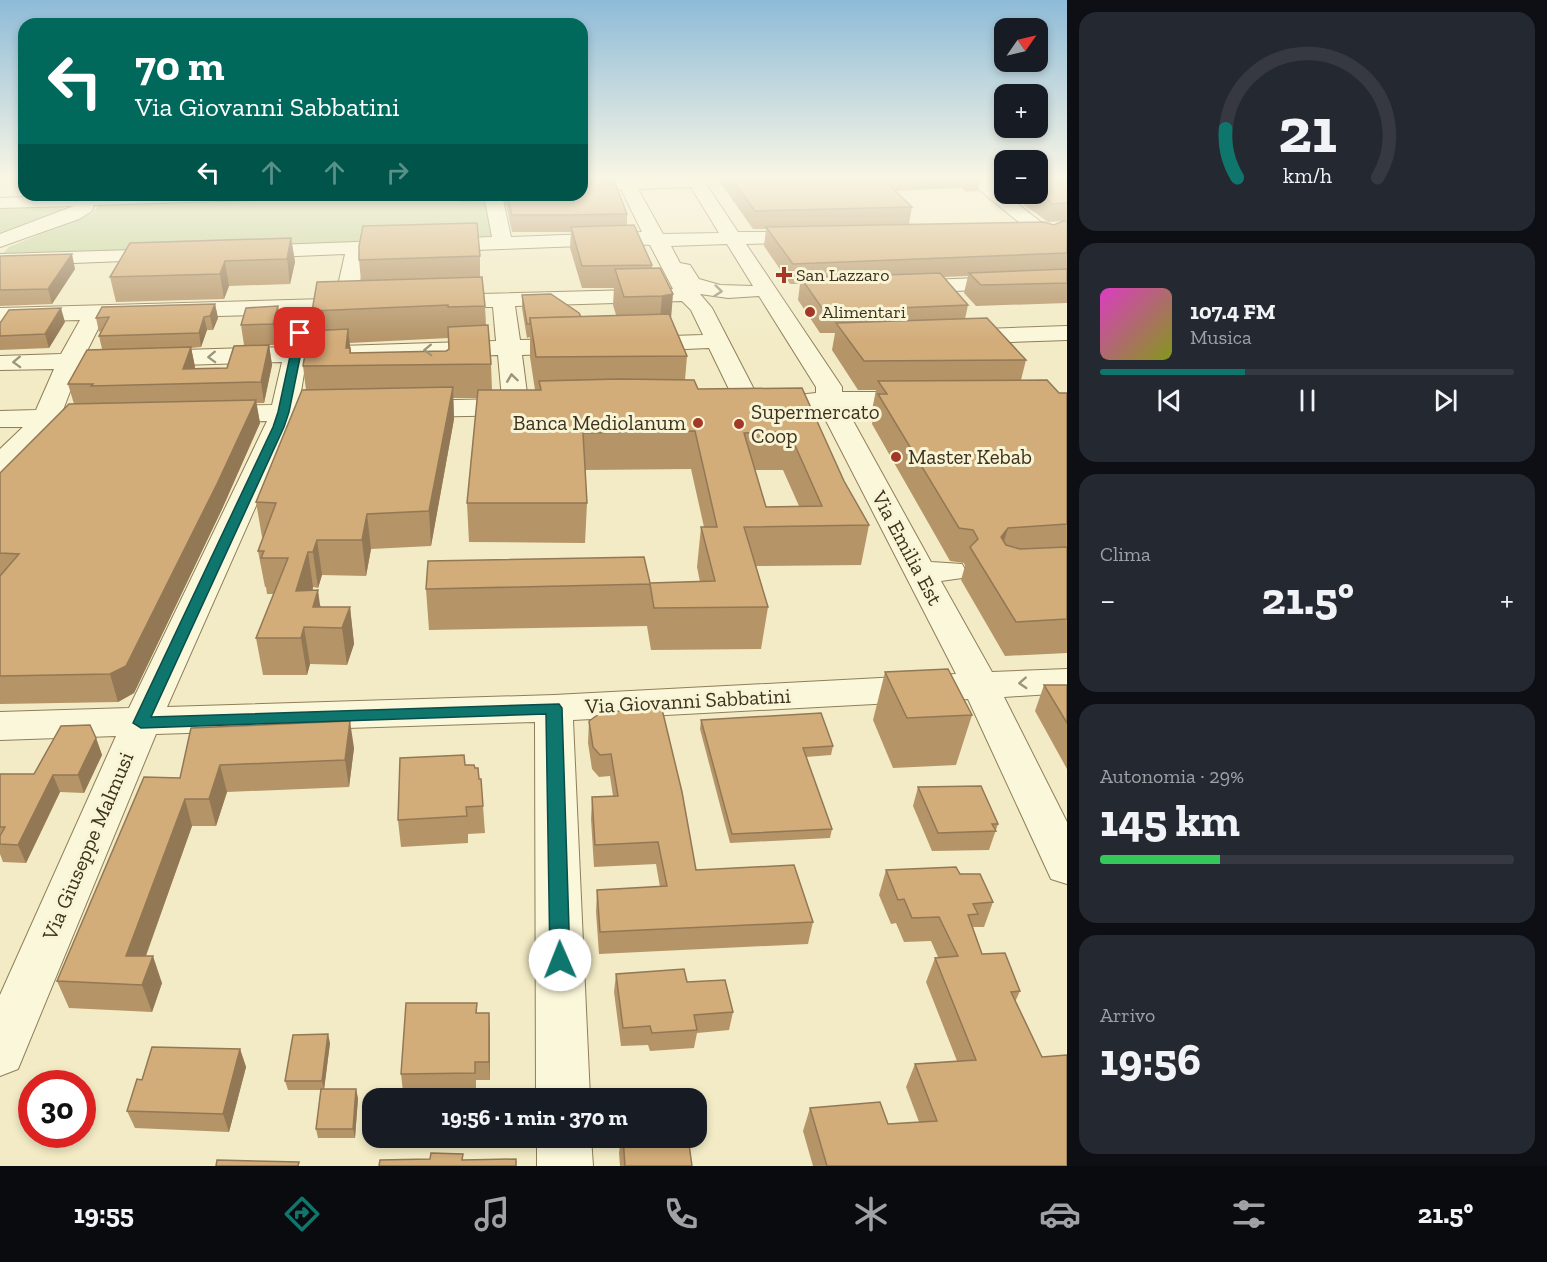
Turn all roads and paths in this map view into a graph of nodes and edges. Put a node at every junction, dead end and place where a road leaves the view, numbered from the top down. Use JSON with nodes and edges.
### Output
{"nodes":[{"id":1,"x":23,"y":232,"type":"edge"},
{"id":2,"x":501,"y":232,"type":"edge"},
{"id":3,"x":658,"y":232,"type":"edge"},
{"id":4,"x":720,"y":232,"type":"edge"},
{"id":5,"x":1044,"y":232,"type":"edge"},
{"id":6,"x":722,"y":236,"type":"junction"},
{"id":7,"x":832,"y":236,"type":"edge"},
{"id":8,"x":661,"y":238,"type":"junction"},
{"id":9,"x":0,"y":241,"type":"edge"},
{"id":10,"x":503,"y":244,"type":"junction"},
{"id":11,"x":356,"y":249,"type":"junction"},
{"id":12,"x":1067,"y":252,"type":"edge"},
{"id":13,"x":230,"y":253,"type":"edge"},
{"id":14,"x":184,"y":254,"type":"edge"},
{"id":15,"x":0,"y":260,"type":"edge"},
{"id":16,"x":1067,"y":280,"type":"edge"},
{"id":17,"x":942,"y":285,"type":"junction"},
{"id":18,"x":885,"y":288,"type":"edge"},
{"id":19,"x":752,"y":292,"type":"junction"},
{"id":20,"x":678,"y":295,"type":"junction"},
{"id":21,"x":502,"y":300,"type":"junction"},
{"id":22,"x":424,"y":303,"type":"edge"},
{"id":23,"x":368,"y":304,"type":"edge"},
{"id":24,"x":345,"y":305,"type":"junction"},
{"id":25,"x":305,"y":307,"type":"junction"},
{"id":26,"x":95,"y":312,"type":"junction"},
{"id":27,"x":0,"y":315,"type":"edge"},
{"id":28,"x":974,"y":322,"type":"junction"},
{"id":29,"x":1067,"y":333,"type":"edge"},
{"id":30,"x":930,"y":337,"type":"edge"},
{"id":31,"x":706,"y":342,"type":"junction"},
{"id":32,"x":508,"y":348,"type":"junction"},
{"id":33,"x":295,"y":355,"type":"junction"},
{"id":34,"x":1008,"y":359,"type":"edge"},
{"id":35,"x":70,"y":360,"type":"junction"},
{"id":36,"x":0,"y":363,"type":"edge"},
{"id":37,"x":944,"y":399,"type":"edge"},
{"id":38,"x":734,"y":400,"type":"junction"},
{"id":39,"x":829,"y":400,"type":"junction"},
{"id":40,"x":549,"y":406,"type":"edge"},
{"id":41,"x":516,"y":407,"type":"junction"},
{"id":42,"x":284,"y":412,"type":"junction"},
{"id":43,"x":192,"y":414,"type":"edge"},
{"id":44,"x":120,"y":416,"type":"edge"},
{"id":45,"x":46,"y":418,"type":"junction"},
{"id":46,"x":0,"y":419,"type":"edge"},
{"id":47,"x":0,"y":465,"type":"edge"},
{"id":48,"x":1067,"y":681,"type":"edge"},
{"id":49,"x":980,"y":685,"type":"junction"},
{"id":50,"x":554,"y":708,"type":"junction"},
{"id":51,"x":141,"y":723,"type":"junction"},
{"id":52,"x":0,"y":726,"type":"edge"},
{"id":53,"x":1067,"y":866,"type":"edge"},
{"id":54,"x":0,"y":1052,"type":"edge"},
{"id":55,"x":563,"y":1088,"type":"edge"},
{"id":56,"x":564,"y":1148,"type":"edge"},
{"id":57,"x":565,"y":1166,"type":"edge"}],
"edges":[{"from":1,"to":9,"type":"street"},
{"from":2,"to":10,"type":"street"},
{"from":3,"to":8,"type":"street"},
{"from":4,"to":6,"type":"street"},
{"from":5,"to":12,"type":"street"},
{"from":6,"to":7,"type":"street"},
{"from":6,"to":8,"type":"street"},
{"from":6,"to":19,"type":"street"},
{"from":6,"to":39,"type":"street","name":"Via Emilia Est"},
{"from":8,"to":10,"type":"street"},
{"from":8,"to":19,"type":"street","one_way":true},
{"from":8,"to":20,"type":"street"},
{"from":8,"to":38,"type":"street"},
{"from":10,"to":11,"type":"street"},
{"from":11,"to":13,"type":"street"},
{"from":11,"to":24,"type":"street"},
{"from":14,"to":15,"type":"street"},
{"from":16,"to":17,"type":"street"},
{"from":17,"to":18,"type":"street"},
{"from":17,"to":28,"type":"street"},
{"from":19,"to":39,"type":"street"},
{"from":20,"to":21,"type":"street"},
{"from":20,"to":31,"type":"street"},
{"from":21,"to":22,"type":"street"},
{"from":21,"to":32,"type":"street"},
{"from":23,"to":24,"type":"street"},
{"from":24,"to":25,"type":"street"},
{"from":25,"to":26,"type":"street"},
{"from":25,"to":33,"type":"street","name":"Via Giuseppe Malmusi"},
{"from":26,"to":27,"type":"street"},
{"from":26,"to":35,"type":"street"},
{"from":28,"to":29,"type":"street"},
{"from":28,"to":30,"type":"street"},
{"from":28,"to":34,"type":"street"},
{"from":31,"to":32,"type":"street"},
{"from":31,"to":38,"type":"street"},
{"from":32,"to":33,"type":"street","one_way":true},
{"from":41,"to":32,"type":"street","one_way":true},
{"from":33,"to":35,"type":"street","one_way":true},
{"from":33,"to":42,"type":"street","name":"Via Giuseppe Malmusi"},
{"from":35,"to":36,"type":"street","one_way":true},
{"from":35,"to":45,"type":"street"},
{"from":37,"to":39,"type":"street"},
{"from":38,"to":39,"type":"street"},
{"from":39,"to":49,"type":"street","name":"Via Emilia Est"},
{"from":40,"to":41,"type":"street"},
{"from":41,"to":42,"type":"street"},
{"from":42,"to":43,"type":"street"},
{"from":42,"to":51,"type":"street","name":"Via Giuseppe Malmusi"},
{"from":44,"to":45,"type":"street"},
{"from":45,"to":46,"type":"street"},
{"from":45,"to":47,"type":"street"},
{"from":48,"to":49,"type":"street","name":"Via Giovanni Sabbatini","one_way":true},
{"from":49,"to":50,"type":"street","name":"Via Giovanni Sabbatini"},
{"from":49,"to":53,"type":"street","name":"Via Emilia Est"},
{"from":50,"to":51,"type":"street","name":"Via Giovanni Sabbatini"},
{"from":50,"to":55,"type":"street"},
{"from":51,"to":52,"type":"street","name":"Via Giovanni Sabbatini"},
{"from":51,"to":54,"type":"street","name":"Via Giuseppe Malmusi"},
{"from":56,"to":57,"type":"street"}]}
